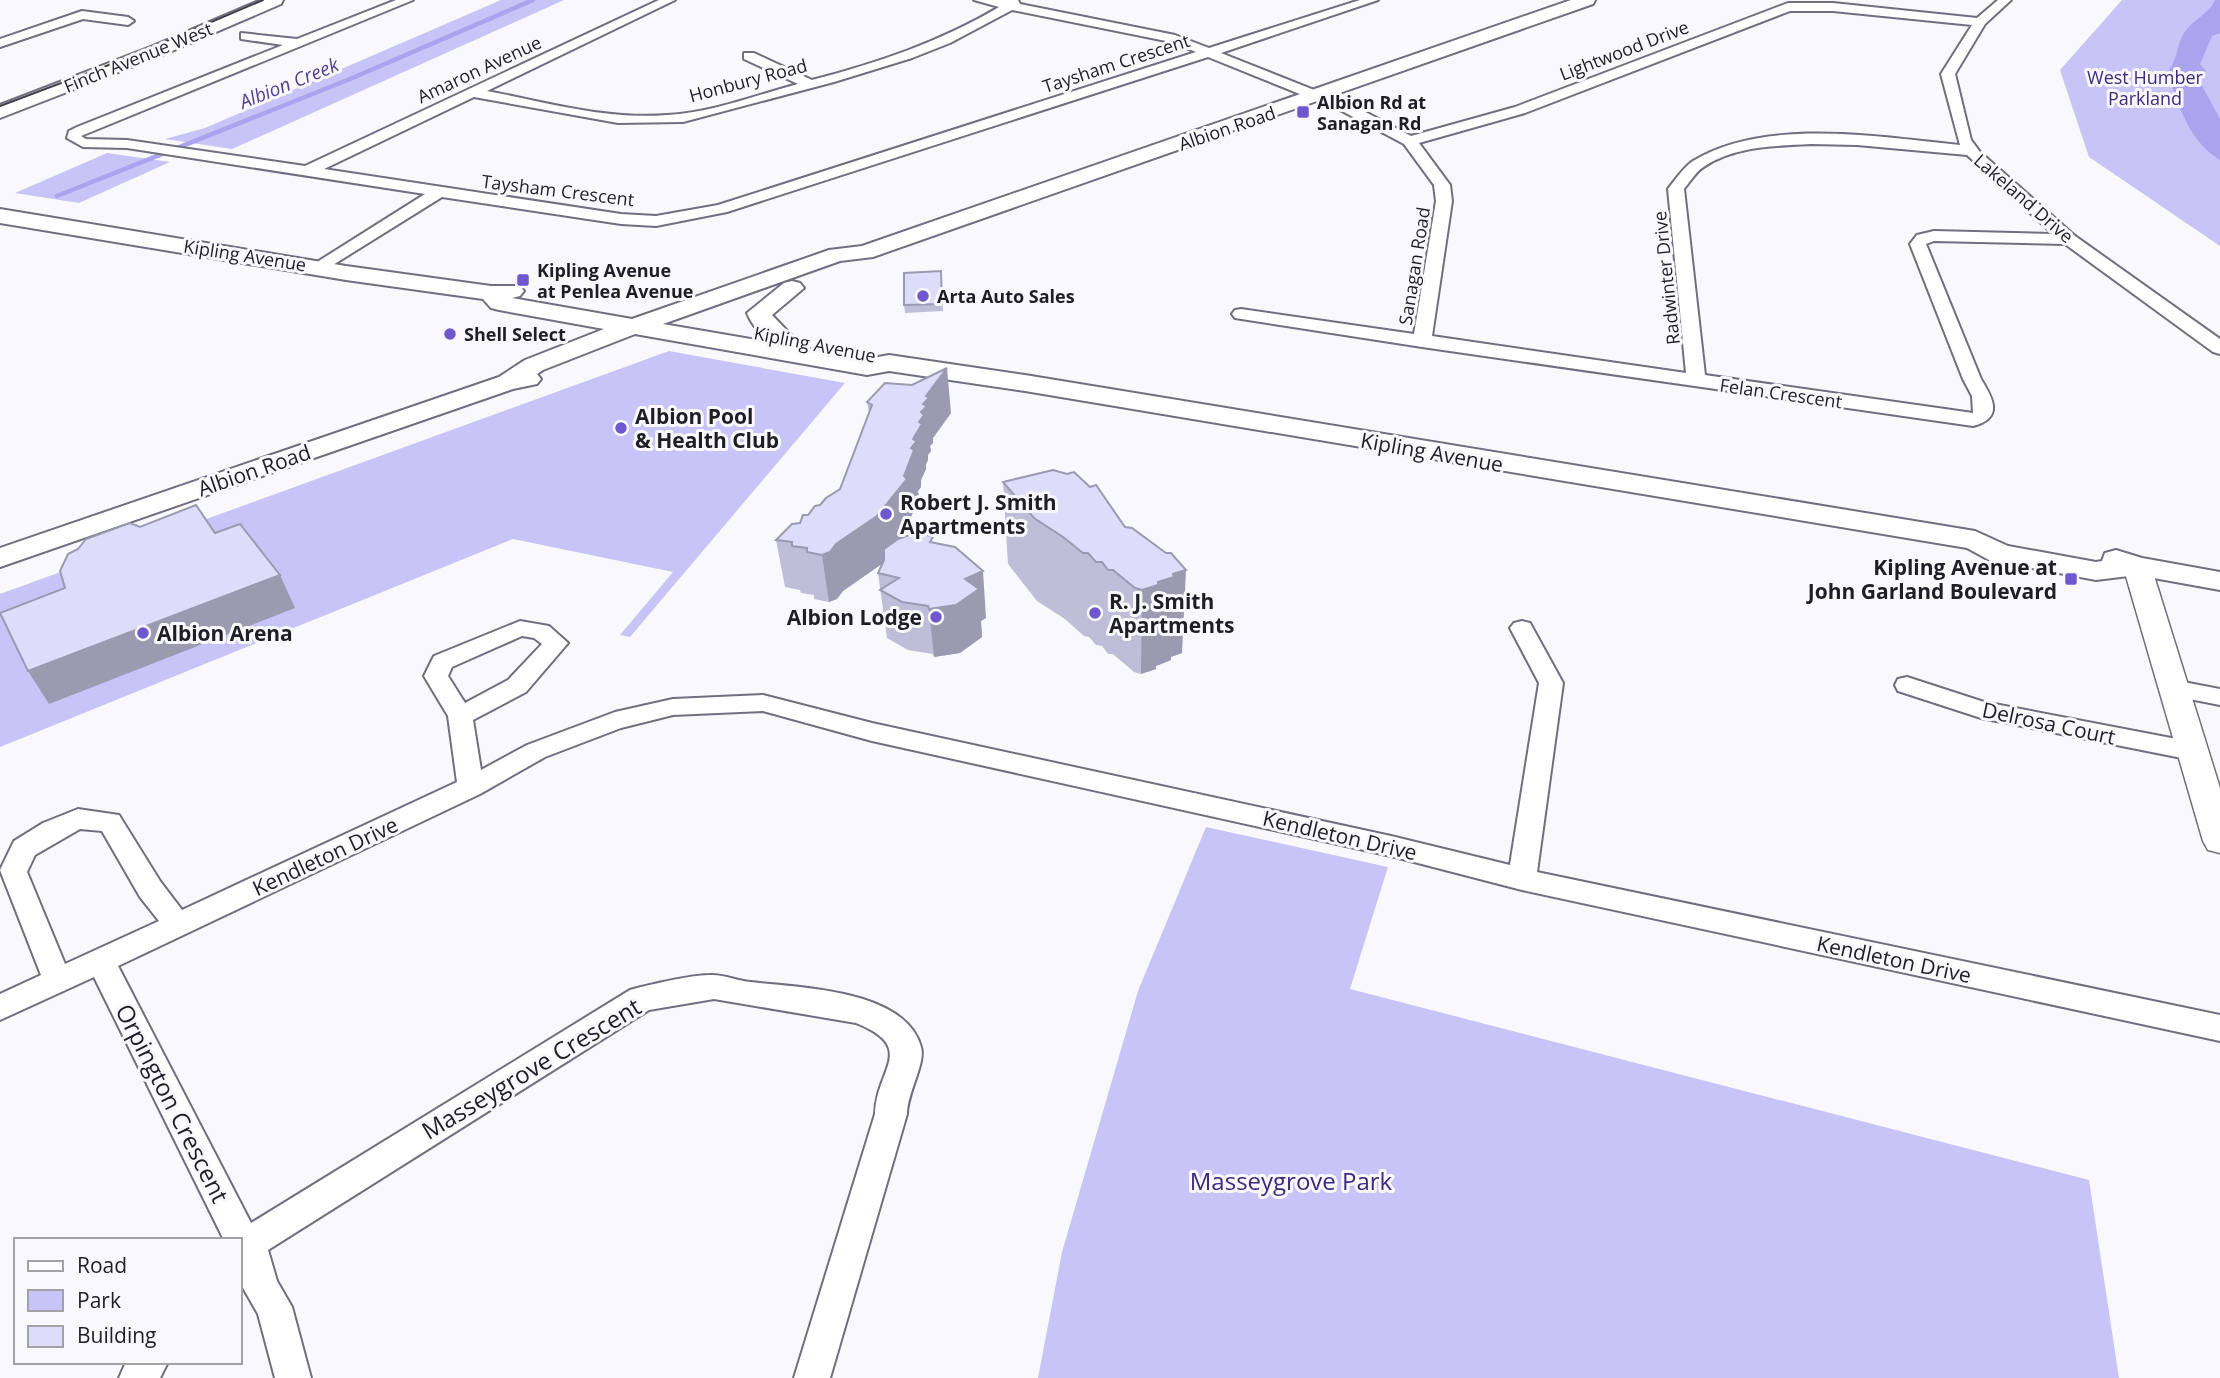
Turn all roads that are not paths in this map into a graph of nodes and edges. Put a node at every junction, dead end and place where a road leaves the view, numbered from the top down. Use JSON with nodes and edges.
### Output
{"nodes":[{"id":1,"x":245,"y":0,"type":"edge"},
{"id":2,"x":275,"y":0,"type":"edge"},
{"id":3,"x":407,"y":0,"type":"edge"},
{"id":4,"x":668,"y":0,"type":"edge"},
{"id":5,"x":980,"y":0,"type":"edge"},
{"id":6,"x":1372,"y":0,"type":"edge"},
{"id":7,"x":1587,"y":0,"type":"edge"},
{"id":8,"x":2005,"y":0,"type":"edge"},
{"id":9,"x":1016,"y":3,"type":"edge"},
{"id":10,"x":128,"y":22,"type":"dead end"},
{"id":11,"x":1980,"y":22,"type":"junction"},
{"id":12,"x":246,"y":36,"type":"dead end"},
{"id":13,"x":0,"y":43,"type":"edge"},
{"id":14,"x":297,"y":43,"type":"junction"},
{"id":15,"x":1211,"y":53,"type":"junction"},
{"id":16,"x":749,"y":56,"type":"dead end"},
{"id":17,"x":809,"y":84,"type":"junction"},
{"id":18,"x":472,"y":93,"type":"junction"},
{"id":19,"x":0,"y":94,"type":"edge"},
{"id":20,"x":1318,"y":96,"type":"junction"},
{"id":21,"x":0,"y":112,"type":"edge"},
{"id":22,"x":1409,"y":141,"type":"junction"},
{"id":23,"x":1971,"y":151,"type":"junction"},
{"id":24,"x":306,"y":172,"type":"junction"},
{"id":25,"x":437,"y":193,"type":"junction"},
{"id":26,"x":0,"y":216,"type":"edge"},
{"id":27,"x":2069,"y":239,"type":"junction"},
{"id":28,"x":865,"y":252,"type":"junction"},
{"id":29,"x":320,"y":268,"type":"junction"},
{"id":30,"x":792,"y":288,"type":"junction"},
{"id":31,"x":491,"y":293,"type":"junction"},
{"id":32,"x":542,"y":310,"type":"junction"},
{"id":33,"x":1241,"y":314,"type":"dead end"},
{"id":34,"x":695,"y":322,"type":"junction"},
{"id":35,"x":664,"y":324,"type":"junction"},
{"id":36,"x":632,"y":326,"type":"junction"},
{"id":37,"x":780,"y":337,"type":"junction"},
{"id":38,"x":1422,"y":342,"type":"junction"},
{"id":39,"x":2220,"y":348,"type":"edge"},
{"id":40,"x":889,"y":363,"type":"junction"},
{"id":41,"x":534,"y":365,"type":"junction"},
{"id":42,"x":1696,"y":381,"type":"junction"},
{"id":43,"x":508,"y":382,"type":"junction"},
{"id":44,"x":0,"y":558,"type":"edge"},
{"id":45,"x":2137,"y":566,"type":"junction"},
{"id":46,"x":2220,"y":581,"type":"edge"},
{"id":47,"x":1522,"y":628,"type":"dead end"},
{"id":48,"x":1907,"y":685,"type":"dead end"},
{"id":49,"x":2173,"y":688,"type":"junction"},
{"id":50,"x":2220,"y":697,"type":"edge"},
{"id":51,"x":460,"y":716,"type":"junction"},
{"id":52,"x":2192,"y":751,"type":"junction"},
{"id":53,"x":471,"y":787,"type":"junction"},
{"id":54,"x":2220,"y":841,"type":"edge"},
{"id":55,"x":1522,"y":879,"type":"junction"},
{"id":56,"x":178,"y":925,"type":"junction"},
{"id":57,"x":100,"y":960,"type":"junction"},
{"id":58,"x":58,"y":982,"type":"junction"},
{"id":59,"x":0,"y":1008,"type":"edge"},
{"id":60,"x":2220,"y":1028,"type":"edge"},
{"id":61,"x":237,"y":1238,"type":"edge"},
{"id":62,"x":242,"y":1249,"type":"edge"},
{"id":63,"x":148,"y":1364,"type":"edge"},
{"id":64,"x":137,"y":1378,"type":"edge"},
{"id":65,"x":293,"y":1378,"type":"edge"},
{"id":66,"x":812,"y":1378,"type":"edge"}],
"edges":[{"from":1,"to":19,"type":"main road","name":"Finch Avenue West"},
{"from":2,"to":21,"type":"main road","name":"Finch Avenue West"},
{"from":3,"to":14,"type":"street","name":"Taysham Crescent"},
{"from":4,"to":18,"type":"street","name":"Amaron Avenue"},
{"from":5,"to":9,"type":"street","name":"Sanagan Road"},
{"from":6,"to":15,"type":"street","name":"Taysham Crescent"},
{"from":7,"to":20,"type":"main road","name":"Albion Road"},
{"from":8,"to":11,"type":"street","name":"Lakeland Drive"},
{"from":9,"to":15,"type":"street","name":"Sanagan Road"},
{"from":9,"to":17,"type":"street","name":"Honbury Road"},
{"from":10,"to":13,"type":"street"},
{"from":11,"to":22,"type":"street","name":"Lightwood Drive"},
{"from":11,"to":23,"type":"street","name":"Lakeland Drive"},
{"from":12,"to":14,"type":"street"},
{"from":14,"to":24,"type":"street","name":"Taysham Crescent"},
{"from":15,"to":20,"type":"street","name":"Sanagan Road"},
{"from":15,"to":25,"type":"street","name":"Taysham Crescent"},
{"from":16,"to":17,"type":"street"},
{"from":17,"to":18,"type":"street","name":"Honbury Road"},
{"from":18,"to":24,"type":"street","name":"Amaron Avenue"},
{"from":20,"to":22,"type":"street","name":"Sanagan Road"},
{"from":20,"to":28,"type":"main road","name":"Albion Road"},
{"from":22,"to":38,"type":"street","name":"Sanagan Road"},
{"from":23,"to":27,"type":"street","name":"Lakeland Drive"},
{"from":23,"to":42,"type":"street","name":"Radwinter Drive"},
{"from":24,"to":25,"type":"street","name":"Taysham Crescent"},
{"from":25,"to":29,"type":"street"},
{"from":26,"to":29,"type":"main road","name":"Kipling Avenue"},
{"from":27,"to":39,"type":"street","name":"Lakeland Drive"},
{"from":27,"to":42,"type":"street","name":"Felan Crescent"},
{"from":28,"to":30,"type":"main road","name":"Albion Road"},
{"from":28,"to":35,"type":"main road","name":"Albion Road"},
{"from":29,"to":31,"type":"main road","name":"Kipling Avenue"},
{"from":30,"to":34,"type":"main road","name":"Albion Road"},
{"from":30,"to":37,"type":"main road"},
{"from":31,"to":32,"type":"main road","name":"Kipling Avenue"},
{"from":31,"to":35,"type":"main road","name":"Kipling Avenue"},
{"from":32,"to":36,"type":"main road","name":"Kipling Avenue"},
{"from":32,"to":41,"type":"main road"},
{"from":33,"to":38,"type":"street","name":"Felan Crescent"},
{"from":34,"to":35,"type":"main road","name":"Albion Road"},
{"from":34,"to":37,"type":"main road","name":"Kipling Avenue"},
{"from":35,"to":36,"type":"main road","name":"Kipling Avenue"},
{"from":35,"to":40,"type":"main road","name":"Kipling Avenue"},
{"from":35,"to":43,"type":"main road","name":"Albion Road"},
{"from":36,"to":41,"type":"main road","name":"Albion Road"},
{"from":37,"to":40,"type":"main road","name":"Kipling Avenue"},
{"from":38,"to":42,"type":"street","name":"Felan Crescent"},
{"from":40,"to":45,"type":"main road","name":"Kipling Avenue"},
{"from":41,"to":43,"type":"main road","name":"Albion Road"},
{"from":43,"to":44,"type":"main road","name":"Albion Road"},
{"from":45,"to":46,"type":"main road","name":"Kipling Avenue"},
{"from":45,"to":49,"type":"street"},
{"from":47,"to":55,"type":"street"},
{"from":48,"to":52,"type":"street","name":"Delrosa Court"},
{"from":49,"to":50,"type":"street"},
{"from":49,"to":52,"type":"street"},
{"from":51,"to":51,"type":"street"},
{"from":51,"to":53,"type":"street"},
{"from":52,"to":54,"type":"street"},
{"from":53,"to":55,"type":"street","name":"Kendleton Drive"},
{"from":53,"to":56,"type":"street","name":"Kendleton Drive"},
{"from":55,"to":60,"type":"street","name":"Kendleton Drive"},
{"from":56,"to":57,"type":"street","name":"Kendleton Drive"},
{"from":56,"to":58,"type":"street"},
{"from":57,"to":58,"type":"street","name":"Kendleton Drive"},
{"from":57,"to":61,"type":"street","name":"Orpington Crescent"},
{"from":58,"to":59,"type":"street","name":"Kendleton Drive"},
{"from":62,"to":65,"type":"street","name":"Orpington Crescent"},
{"from":62,"to":66,"type":"street","name":"Masseygrove Crescent"},
{"from":63,"to":64,"type":"street"}]}
